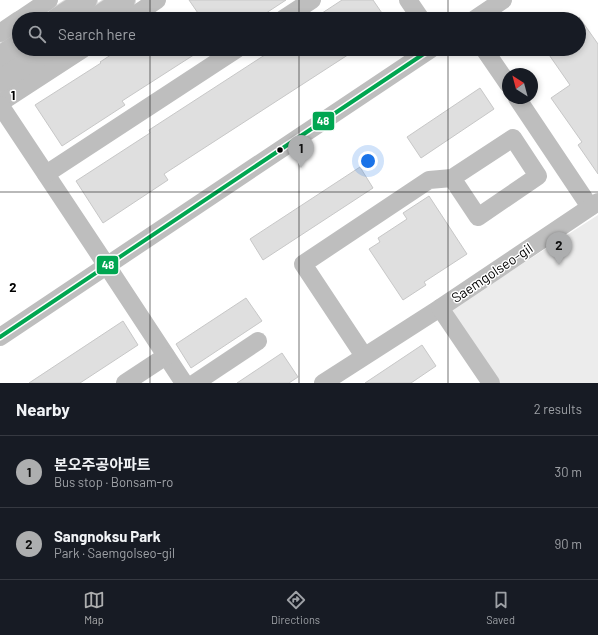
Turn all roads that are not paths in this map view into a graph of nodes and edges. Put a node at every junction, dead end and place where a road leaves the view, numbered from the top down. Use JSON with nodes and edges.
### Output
{"nodes":[{"id":1,"x":49,"y":0,"type":"edge"},
{"id":2,"x":86,"y":0,"type":"edge"},
{"id":3,"x":124,"y":0,"type":"edge"},
{"id":4,"x":158,"y":0,"type":"edge"},
{"id":5,"x":312,"y":0,"type":"edge"},
{"id":6,"x":408,"y":0,"type":"edge"},
{"id":7,"x":503,"y":0,"type":"edge"},
{"id":8,"x":32,"y":12,"type":"edge"},
{"id":9,"x":68,"y":12,"type":"edge"},
{"id":10,"x":106,"y":12,"type":"edge"},
{"id":11,"x":140,"y":12,"type":"edge"},
{"id":12,"x":294,"y":12,"type":"edge"},
{"id":13,"x":416,"y":12,"type":"edge"},
{"id":14,"x":485,"y":12,"type":"edge"},
{"id":15,"x":12,"y":25,"type":"edge"},
{"id":16,"x":0,"y":33,"type":"edge"},
{"id":17,"x":12,"y":49,"type":"edge"},
{"id":18,"x":38,"y":56,"type":"edge"},
{"id":19,"x":72,"y":56,"type":"edge"},
{"id":20,"x":226,"y":56,"type":"edge"},
{"id":21,"x":421,"y":56,"type":"edge"},
{"id":22,"x":489,"y":56,"type":"edge"},
{"id":23,"x":0,"y":57,"type":"edge"},
{"id":24,"x":502,"y":75,"type":"edge"},
{"id":25,"x":0,"y":81,"type":"edge"},
{"id":26,"x":0,"y":104,"type":"edge"},
{"id":27,"x":521,"y":104,"type":"edge"},
{"id":28,"x":46,"y":174,"type":"junction"},
{"id":29,"x":452,"y":178,"type":"junction"},
{"id":30,"x":594,"y":204,"type":"edge"},
{"id":31,"x":107,"y":266,"type":"junction"},
{"id":32,"x":440,"y":308,"type":"junction"},
{"id":33,"x":0,"y":337,"type":"edge"},
{"id":34,"x":258,"y":341,"type":"dead end"},
{"id":35,"x":166,"y":356,"type":"junction"},
{"id":36,"x":364,"y":356,"type":"junction"},
{"id":37,"x":125,"y":383,"type":"edge"},
{"id":38,"x":184,"y":383,"type":"edge"},
{"id":39,"x":195,"y":383,"type":"edge"},
{"id":40,"x":323,"y":383,"type":"edge"},
{"id":41,"x":491,"y":383,"type":"edge"}],
"edges":[{"from":1,"to":8,"type":"street"},
{"from":2,"to":9,"type":"main road"},
{"from":3,"to":10,"type":"main road"},
{"from":4,"to":11,"type":"street"},
{"from":5,"to":12,"type":"street"},
{"from":6,"to":13,"type":"street"},
{"from":7,"to":14,"type":"street"},
{"from":15,"to":16,"type":"street"},
{"from":17,"to":23,"type":"main road"},
{"from":18,"to":25,"type":"main road"},
{"from":19,"to":26,"type":"street"},
{"from":20,"to":28,"type":"street"},
{"from":21,"to":31,"type":"street"},
{"from":22,"to":24,"type":"street"},
{"from":26,"to":28,"type":"street"},
{"from":27,"to":30,"type":"street","name":"Saemgolseo-gil"},
{"from":28,"to":31,"type":"street"},
{"from":29,"to":29,"type":"street"},
{"from":29,"to":36,"type":"street"},
{"from":30,"to":32,"type":"street","name":"Saemgolseo-gil"},
{"from":31,"to":33,"type":"street"},
{"from":31,"to":35,"type":"street"},
{"from":32,"to":36,"type":"street"},
{"from":32,"to":41,"type":"street","name":"Saemgolseo-gil"},
{"from":34,"to":39,"type":"street"},
{"from":35,"to":37,"type":"street"},
{"from":35,"to":38,"type":"street"},
{"from":36,"to":40,"type":"street"}]}
